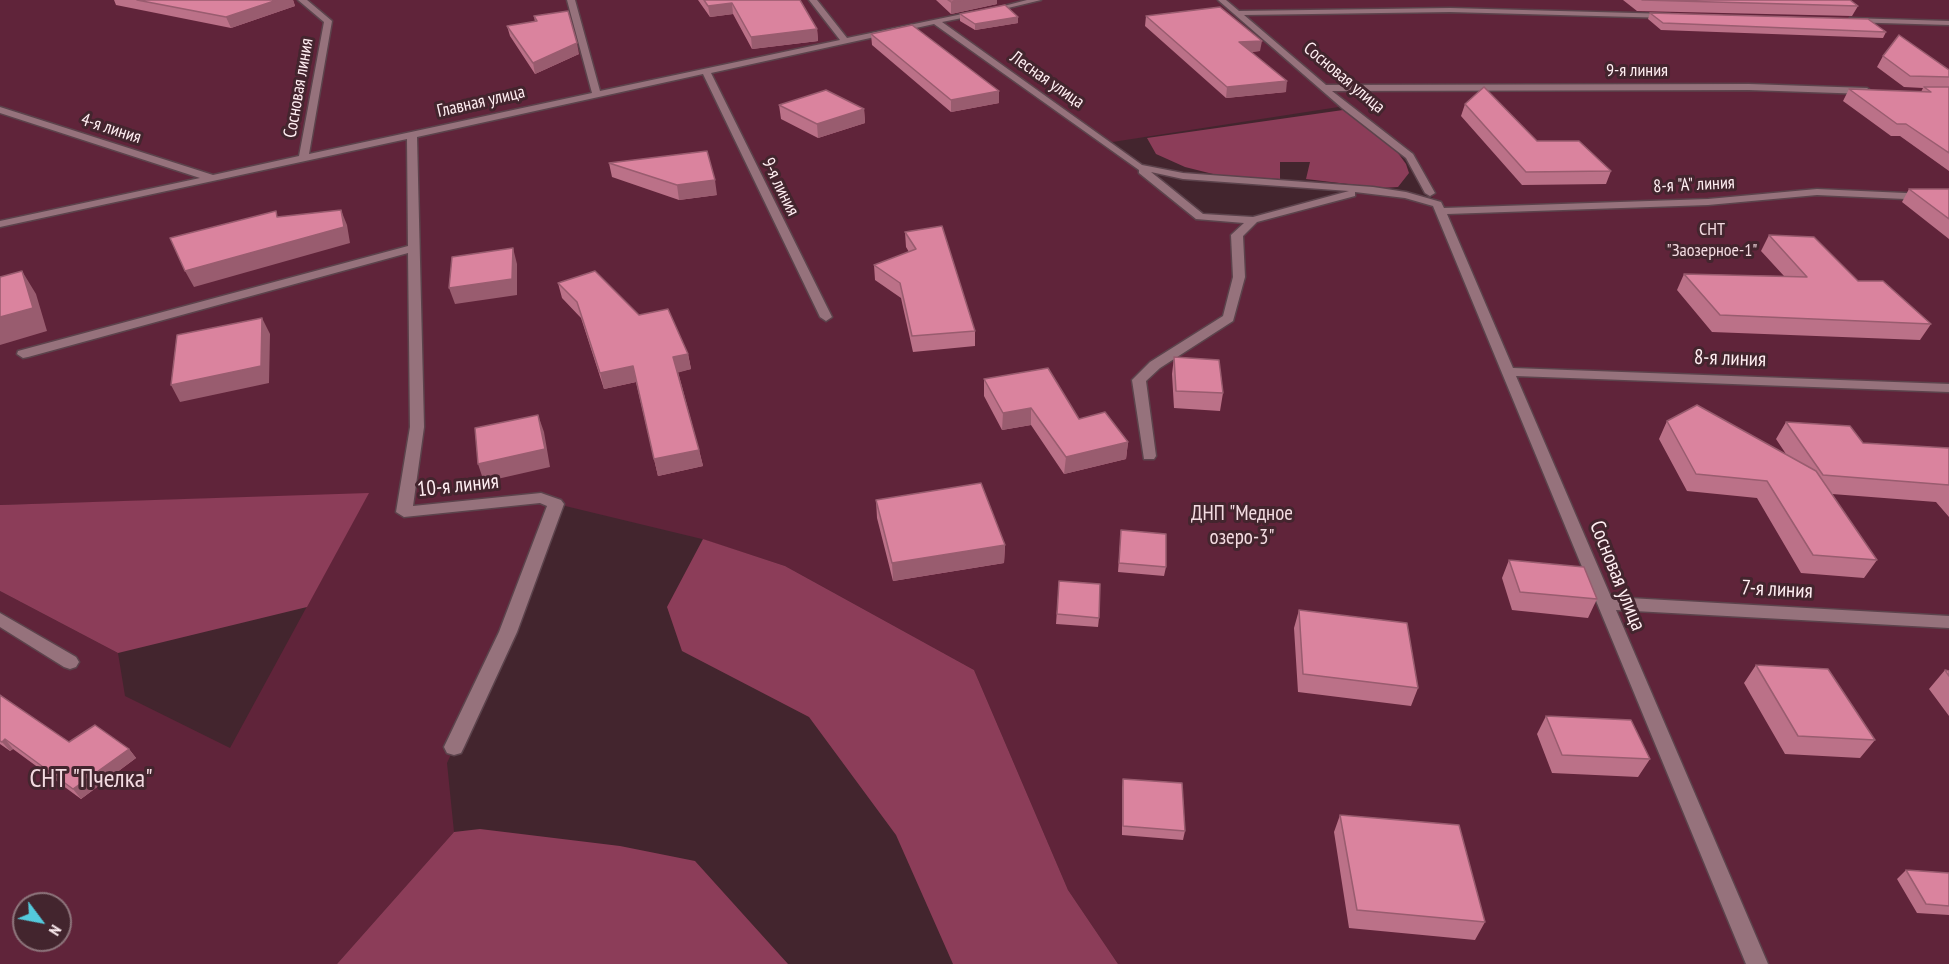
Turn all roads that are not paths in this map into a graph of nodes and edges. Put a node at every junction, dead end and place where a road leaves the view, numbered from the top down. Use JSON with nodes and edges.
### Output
{"nodes":[{"id":1,"x":291,"y":0,"type":"edge"},
{"id":2,"x":571,"y":0,"type":"edge"},
{"id":3,"x":813,"y":0,"type":"edge"},
{"id":4,"x":1034,"y":0,"type":"edge"},
{"id":5,"x":1222,"y":0,"type":"edge"},
{"id":6,"x":304,"y":2,"type":"edge"},
{"id":7,"x":1004,"y":7,"type":"edge"},
{"id":8,"x":1238,"y":13,"type":"junction"},
{"id":9,"x":969,"y":14,"type":"edge"},
{"id":10,"x":1676,"y":16,"type":"edge"},
{"id":11,"x":1842,"y":20,"type":"edge"},
{"id":12,"x":935,"y":21,"type":"junction"},
{"id":13,"x":1949,"y":23,"type":"edge"},
{"id":14,"x":845,"y":41,"type":"junction"},
{"id":15,"x":705,"y":70,"type":"junction"},
{"id":16,"x":1324,"y":88,"type":"junction"},
{"id":17,"x":1879,"y":92,"type":"edge"},
{"id":18,"x":596,"y":93,"type":"junction"},
{"id":19,"x":0,"y":110,"type":"edge"},
{"id":20,"x":412,"y":134,"type":"junction"},
{"id":21,"x":303,"y":159,"type":"junction"},
{"id":22,"x":1138,"y":167,"type":"junction"},
{"id":23,"x":212,"y":178,"type":"junction"},
{"id":24,"x":1362,"y":191,"type":"junction"},
{"id":25,"x":1949,"y":198,"type":"edge"},
{"id":26,"x":1436,"y":203,"type":"junction"},
{"id":27,"x":1253,"y":220,"type":"junction"},
{"id":28,"x":0,"y":224,"type":"edge"},
{"id":29,"x":415,"y":248,"type":"junction"},
{"id":30,"x":826,"y":317,"type":"dead end"},
{"id":31,"x":23,"y":354,"type":"dead end"},
{"id":32,"x":1510,"y":372,"type":"junction"},
{"id":33,"x":1949,"y":388,"type":"edge"},
{"id":34,"x":1149,"y":456,"type":"dead end"},
{"id":35,"x":1603,"y":603,"type":"junction"},
{"id":36,"x":0,"y":619,"type":"edge"},
{"id":37,"x":1949,"y":622,"type":"edge"},
{"id":38,"x":70,"y":662,"type":"dead end"},
{"id":39,"x":454,"y":747,"type":"dead end"},
{"id":40,"x":1757,"y":964,"type":"edge"}],
"edges":[{"from":1,"to":6,"type":"street"},
{"from":2,"to":18,"type":"street"},
{"from":3,"to":14,"type":"street"},
{"from":4,"to":7,"type":"street"},
{"from":5,"to":8,"type":"street","name":"Сосновая улица"},
{"from":6,"to":21,"type":"street","name":"Сосновая линия"},
{"from":8,"to":10,"type":"street"},
{"from":8,"to":16,"type":"street","name":"Сосновая улица"},
{"from":9,"to":12,"type":"street","name":"Главная улица"},
{"from":11,"to":13,"type":"street"},
{"from":12,"to":14,"type":"street","name":"Главная улица"},
{"from":12,"to":22,"type":"street","name":"Лесная улица"},
{"from":14,"to":15,"type":"street","name":"Главная улица"},
{"from":15,"to":18,"type":"street","name":"Главная улица"},
{"from":15,"to":30,"type":"street","name":"9-я линия"},
{"from":16,"to":17,"type":"street","name":"9-я линия"},
{"from":16,"to":26,"type":"street","name":"Сосновая улица"},
{"from":18,"to":20,"type":"street","name":"Главная улица"},
{"from":19,"to":23,"type":"street","name":"4-я линия"},
{"from":20,"to":21,"type":"street","name":"Главная улица"},
{"from":20,"to":29,"type":"street","name":"10-я линия"},
{"from":21,"to":23,"type":"street","name":"Главная улица"},
{"from":22,"to":24,"type":"street","name":"Лесная улица"},
{"from":22,"to":27,"type":"street","name":"Лесная улица"},
{"from":23,"to":28,"type":"street","name":"Главная улица"},
{"from":24,"to":26,"type":"street","name":"Лесная улица"},
{"from":24,"to":27,"type":"street","name":"Лесная улица"},
{"from":25,"to":26,"type":"street","name":"8-я \"А\" линия"},
{"from":26,"to":32,"type":"street","name":"Сосновая улица"},
{"from":27,"to":34,"type":"street"},
{"from":29,"to":31,"type":"street"},
{"from":29,"to":39,"type":"street","name":"10-я линия"},
{"from":32,"to":33,"type":"street","name":"8-я линия"},
{"from":32,"to":35,"type":"street","name":"Сосновая улица"},
{"from":35,"to":37,"type":"street","name":"7-я линия"},
{"from":35,"to":40,"type":"street","name":"Сосновая улица"},
{"from":36,"to":38,"type":"street"}]}
